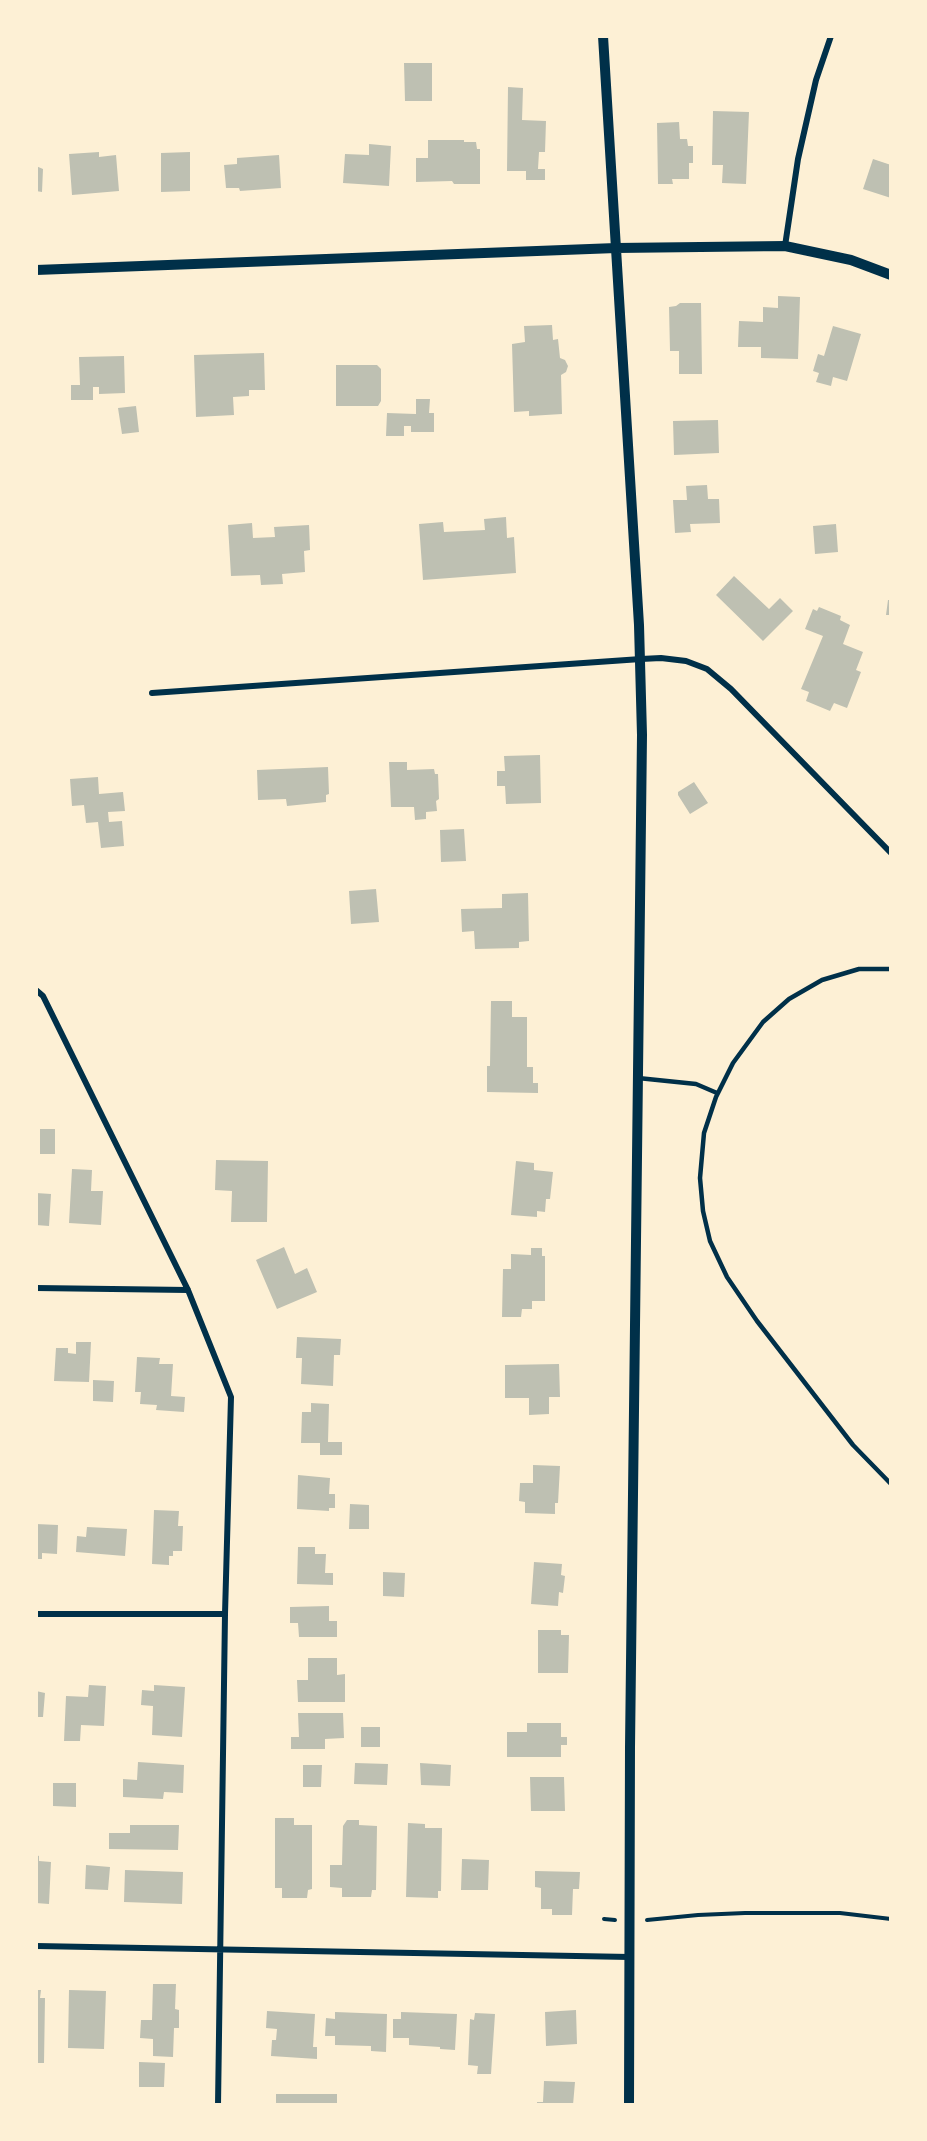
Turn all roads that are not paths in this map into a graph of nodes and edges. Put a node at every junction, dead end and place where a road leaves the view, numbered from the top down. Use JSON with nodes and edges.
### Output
{"nodes":[{"id":1,"x":603,"y":36,"type":"edge"},
{"id":2,"x":831,"y":36,"type":"edge"},
{"id":3,"x":785,"y":246,"type":"junction"},
{"id":4,"x":616,"y":248,"type":"junction"},
{"id":5,"x":36,"y":270,"type":"edge"},
{"id":6,"x":891,"y":275,"type":"edge"},
{"id":7,"x":641,"y":659,"type":"junction"},
{"id":8,"x":152,"y":693,"type":"dead end"},
{"id":9,"x":891,"y":853,"type":"edge"},
{"id":10,"x":891,"y":969,"type":"edge"},
{"id":11,"x":36,"y":990,"type":"edge"},
{"id":12,"x":638,"y":1078,"type":"junction"},
{"id":13,"x":717,"y":1093,"type":"junction"},
{"id":14,"x":36,"y":1288,"type":"edge"},
{"id":15,"x":188,"y":1290,"type":"junction"},
{"id":16,"x":891,"y":1484,"type":"edge"},
{"id":17,"x":36,"y":1614,"type":"edge"},
{"id":18,"x":225,"y":1614,"type":"junction"},
{"id":19,"x":36,"y":1946,"type":"edge"},
{"id":20,"x":220,"y":1948,"type":"junction"},
{"id":21,"x":630,"y":1957,"type":"junction"},
{"id":22,"x":218,"y":2105,"type":"edge"},
{"id":23,"x":629,"y":2105,"type":"edge"}],
"edges":[{"from":1,"to":4,"type":"street"},
{"from":2,"to":3,"type":"street"},
{"from":3,"to":4,"type":"street"},
{"from":3,"to":6,"type":"street"},
{"from":4,"to":5,"type":"street"},
{"from":4,"to":7,"type":"street"},
{"from":7,"to":8,"type":"street"},
{"from":7,"to":9,"type":"street"},
{"from":7,"to":12,"type":"street"},
{"from":10,"to":13,"type":"lane"},
{"from":11,"to":15,"type":"street"},
{"from":12,"to":13,"type":"lane"},
{"from":12,"to":21,"type":"street"},
{"from":13,"to":16,"type":"lane"},
{"from":14,"to":15,"type":"street"},
{"from":15,"to":18,"type":"street"},
{"from":17,"to":18,"type":"street"},
{"from":18,"to":20,"type":"street"},
{"from":19,"to":20,"type":"street"},
{"from":20,"to":21,"type":"street"},
{"from":20,"to":22,"type":"street"},
{"from":21,"to":23,"type":"street"}]}
